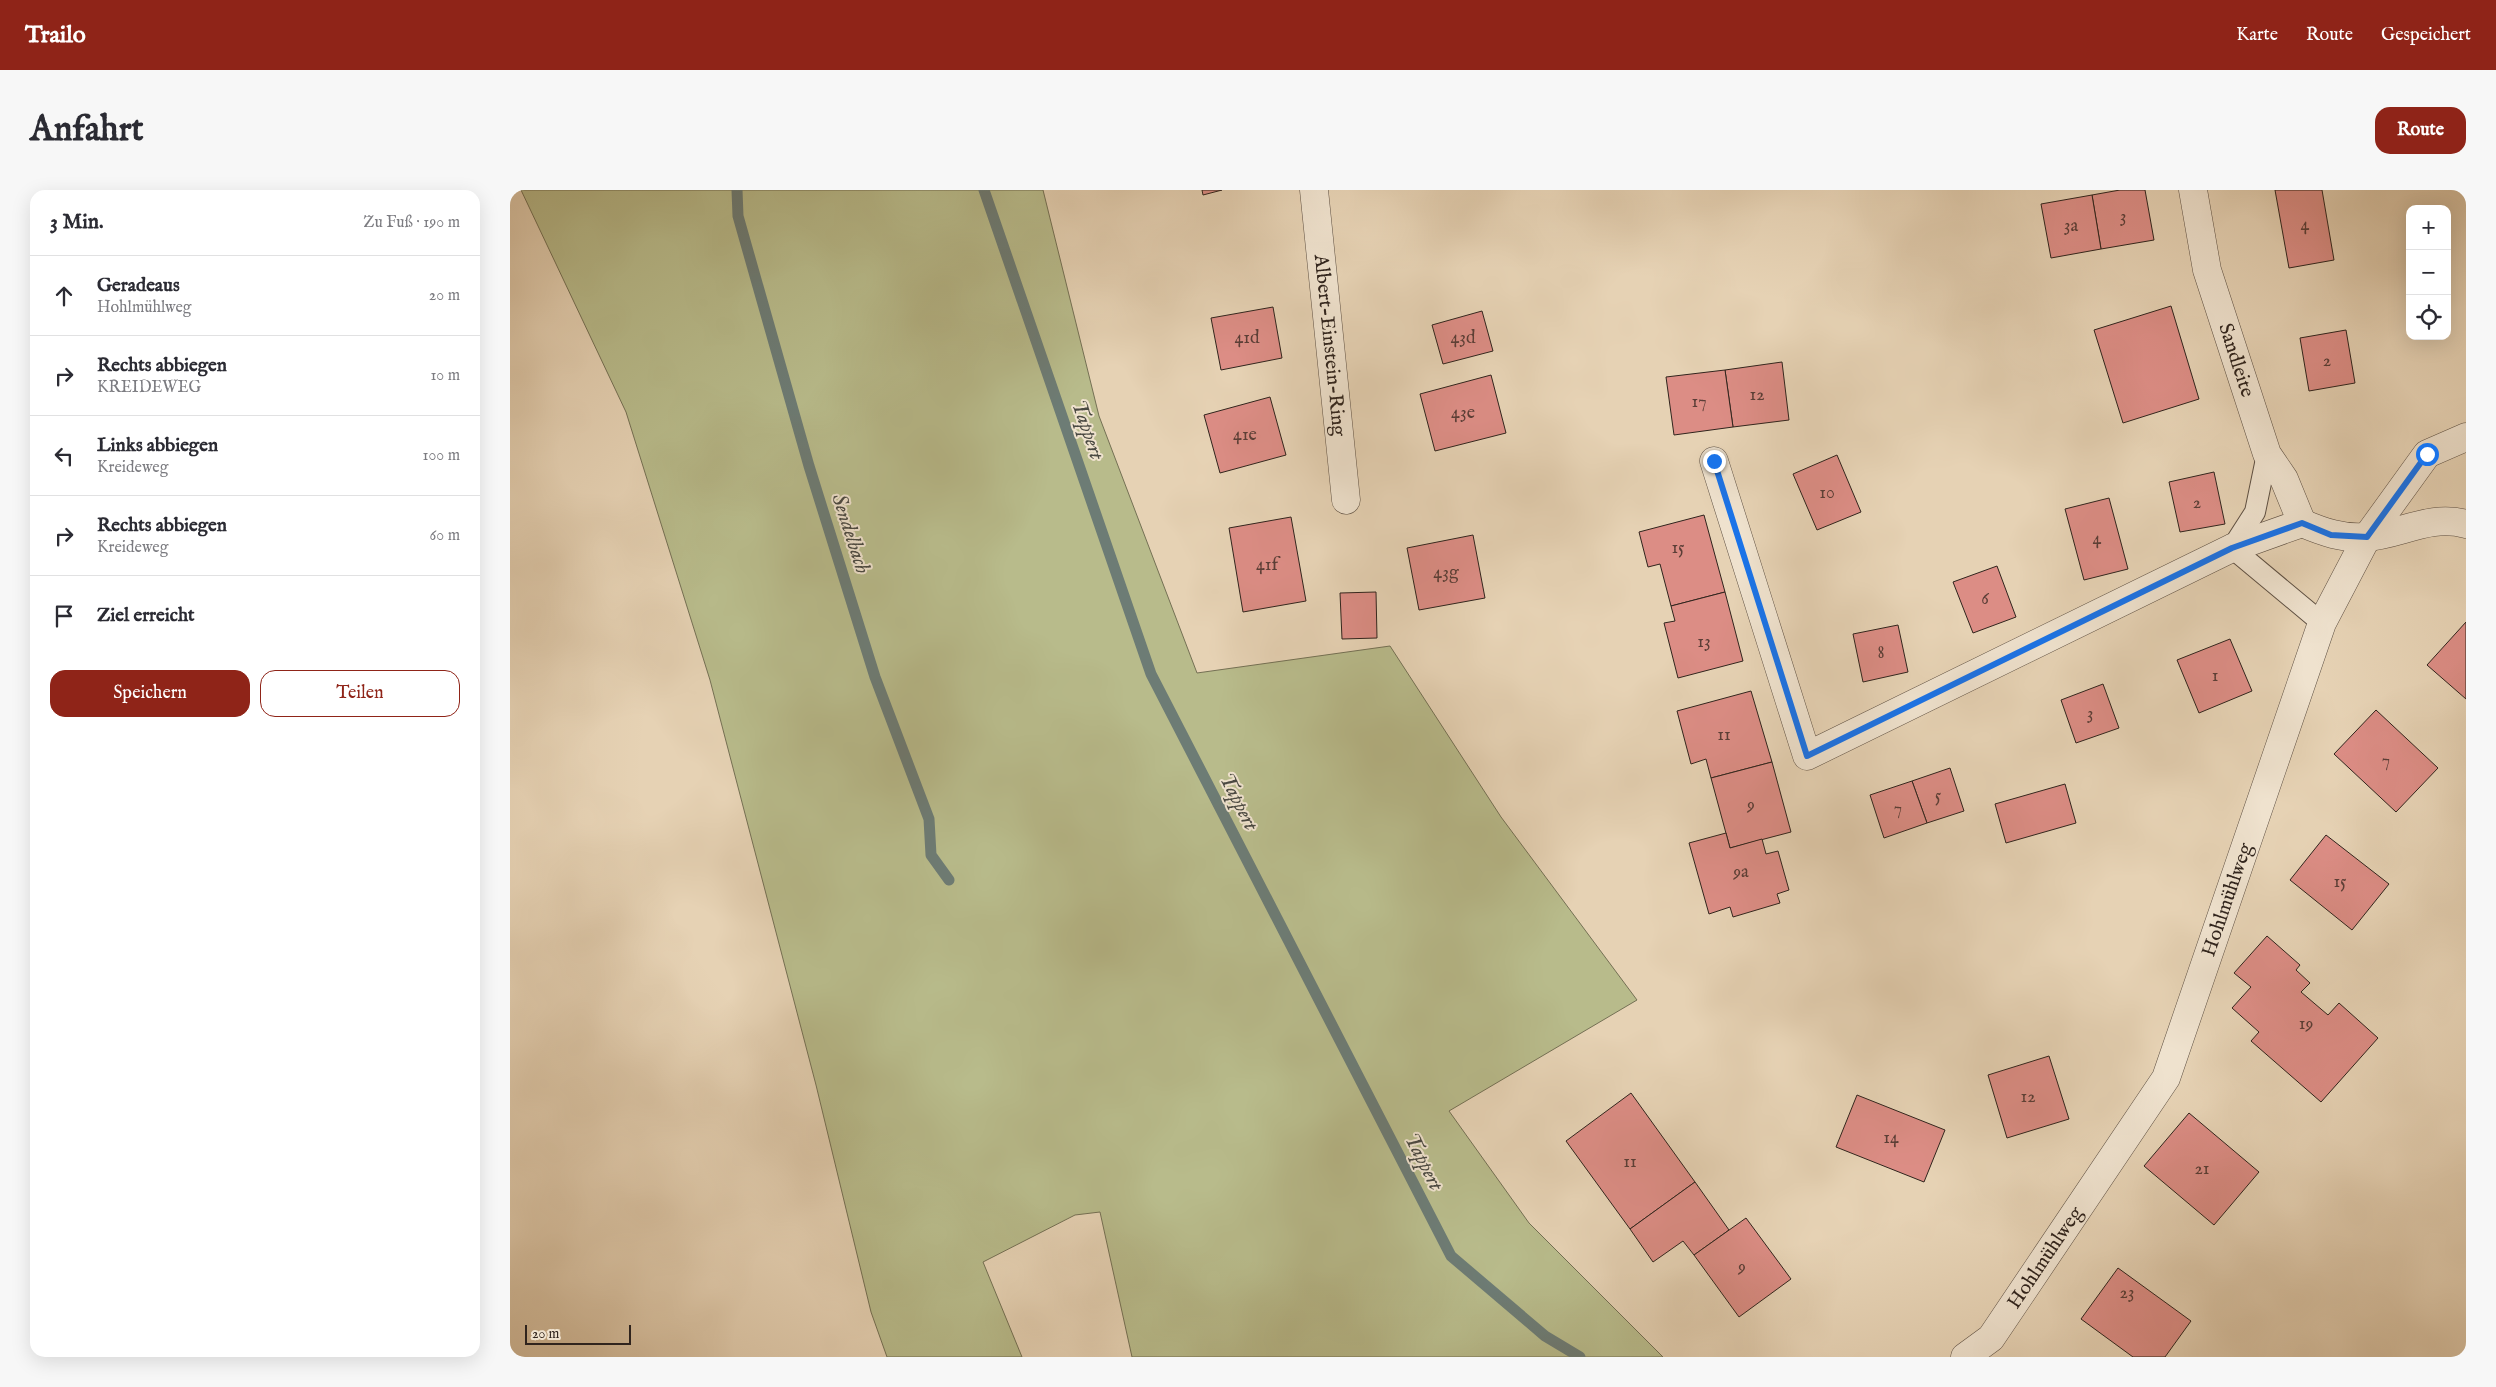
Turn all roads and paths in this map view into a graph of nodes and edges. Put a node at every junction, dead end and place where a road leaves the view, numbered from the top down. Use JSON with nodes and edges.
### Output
{"nodes":[{"id":1,"x":1314,"y":190,"type":"edge"},
{"id":2,"x":2193,"y":190,"type":"edge"},
{"id":3,"x":2466,"y":437,"type":"edge"},
{"id":4,"x":2267,"y":454,"type":"junction"},
{"id":5,"x":1714,"y":461,"type":"dead end"},
{"id":6,"x":1346,"y":500,"type":"dead end"},
{"id":7,"x":2302,"y":523,"type":"junction"},
{"id":8,"x":2466,"y":524,"type":"edge"},
{"id":9,"x":2367,"y":537,"type":"junction"},
{"id":10,"x":2232,"y":548,"type":"junction"},
{"id":11,"x":2322,"y":623,"type":"junction"},
{"id":12,"x":1965,"y":1357,"type":"edge"}],
"edges":[{"from":1,"to":6,"type":"street","name":"Albert-Einstein-Ring"},
{"from":2,"to":4,"type":"street","name":"Sandleite"},
{"from":3,"to":9,"type":"street","name":"Hohlmühlweg"},
{"from":4,"to":7,"type":"street","name":"Sandleite"},
{"from":4,"to":10,"type":"lane"},
{"from":5,"to":10,"type":"street"},
{"from":7,"to":9,"type":"street"},
{"from":7,"to":10,"type":"street"},
{"from":8,"to":9,"type":"street"},
{"from":9,"to":11,"type":"street","name":"Hohlmühlweg"},
{"from":10,"to":11,"type":"lane"},
{"from":11,"to":12,"type":"street","name":"Hohlmühlweg"}]}
